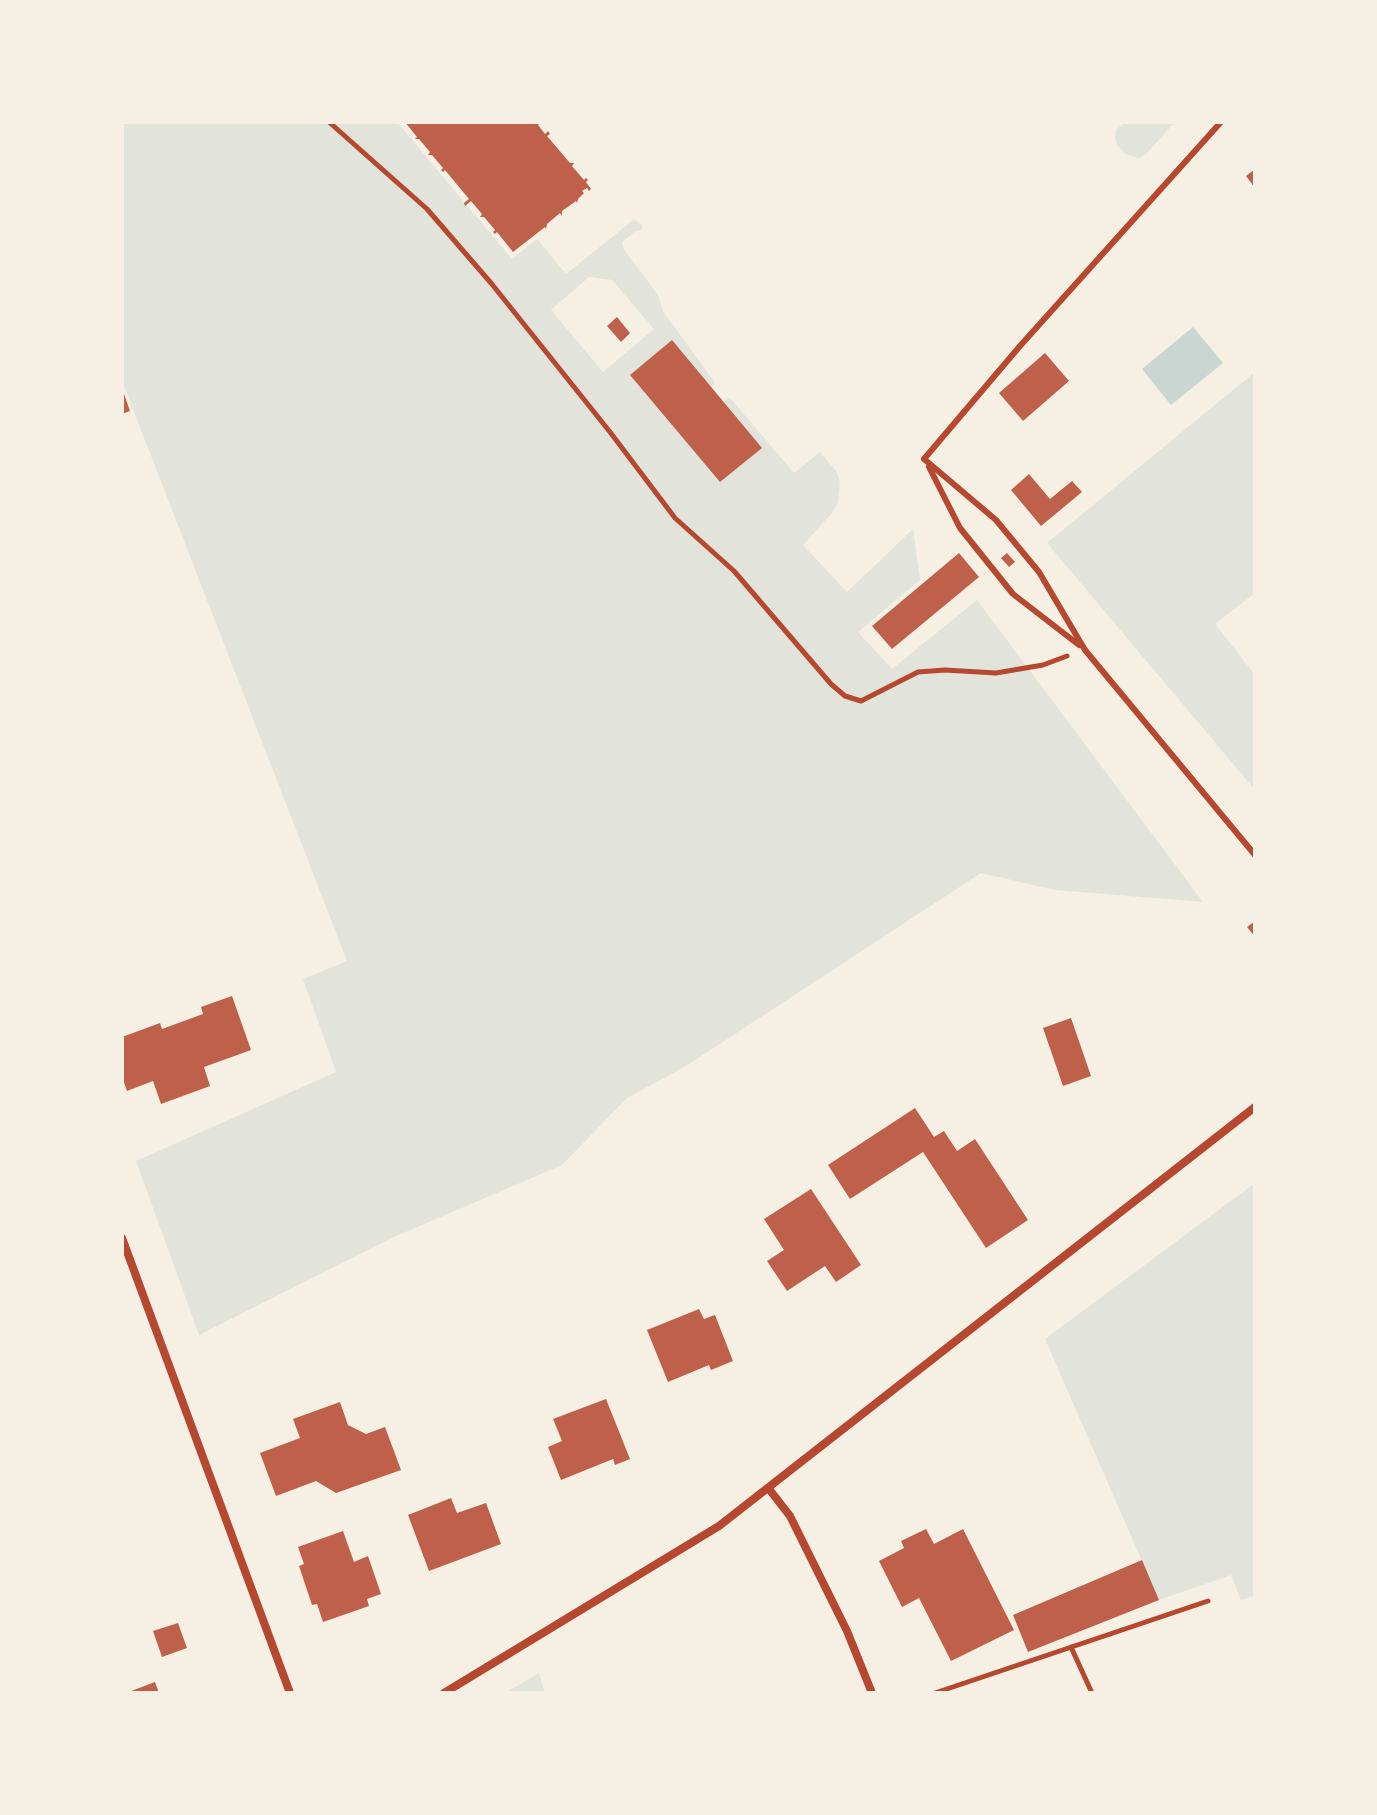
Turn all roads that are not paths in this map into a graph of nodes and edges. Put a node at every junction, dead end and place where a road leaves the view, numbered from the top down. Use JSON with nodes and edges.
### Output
{"nodes":[{"id":1,"x":1221,"y":122,"type":"edge"},
{"id":2,"x":924,"y":459,"type":"junction"},
{"id":3,"x":1085,"y":650,"type":"junction"},
{"id":4,"x":1255,"y":855,"type":"edge"},
{"id":5,"x":1255,"y":1107,"type":"edge"},
{"id":6,"x":122,"y":1238,"type":"edge"},
{"id":7,"x":769,"y":1489,"type":"junction"},
{"id":8,"x":290,"y":1693,"type":"edge"},
{"id":9,"x":444,"y":1693,"type":"edge"},
{"id":10,"x":872,"y":1693,"type":"edge"}],
"edges":[{"from":1,"to":2,"type":"lane"},
{"from":2,"to":3,"type":"lane"},
{"from":2,"to":3,"type":"lane"},
{"from":3,"to":4,"type":"lane"},
{"from":5,"to":7,"type":"street"},
{"from":6,"to":8,"type":"street"},
{"from":7,"to":9,"type":"street"},
{"from":7,"to":10,"type":"street"}]}
